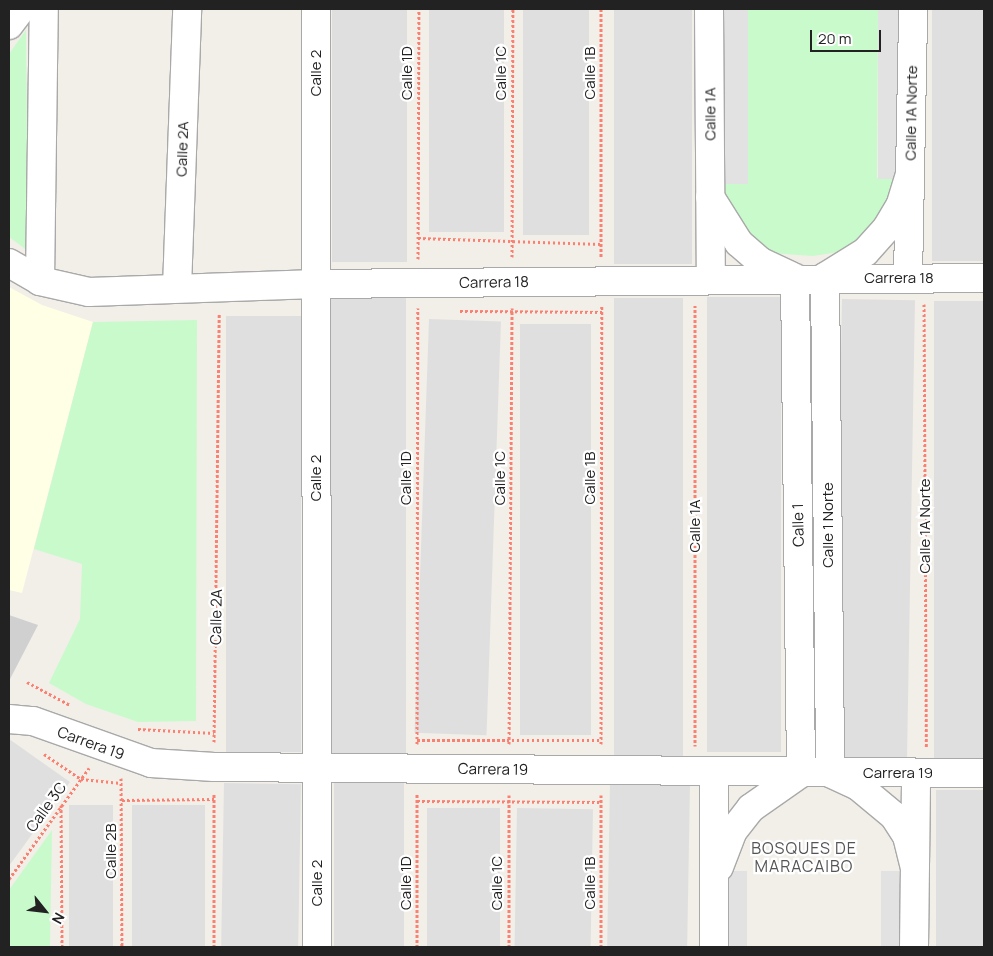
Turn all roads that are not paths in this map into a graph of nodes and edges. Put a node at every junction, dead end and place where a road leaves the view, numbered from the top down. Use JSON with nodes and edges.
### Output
{"nodes":[{"id":1,"x":21,"y":9,"type":"edge"},
{"id":2,"x":44,"y":9,"type":"edge"},
{"id":3,"x":187,"y":9,"type":"edge"},
{"id":4,"x":316,"y":9,"type":"edge"},
{"id":5,"x":709,"y":9,"type":"edge"},
{"id":6,"x":913,"y":9,"type":"edge"},
{"id":7,"x":9,"y":25,"type":"edge"},
{"id":8,"x":910,"y":174,"type":"junction"},
{"id":9,"x":710,"y":197,"type":"junction"},
{"id":10,"x":9,"y":264,"type":"edge"},
{"id":11,"x":825,"y":277,"type":"junction"},
{"id":12,"x":794,"y":278,"type":"junction"},
{"id":13,"x":916,"y":278,"type":"junction"},
{"id":14,"x":984,"y":278,"type":"edge"},
{"id":15,"x":703,"y":279,"type":"junction"},
{"id":16,"x":40,"y":281,"type":"junction"},
{"id":17,"x":316,"y":284,"type":"junction"},
{"id":18,"x":178,"y":288,"type":"junction"},
{"id":19,"x":9,"y":719,"type":"edge"},
{"id":20,"x":316,"y":768,"type":"junction"},
{"id":21,"x":705,"y":772,"type":"junction"},
{"id":22,"x":800,"y":773,"type":"junction"},
{"id":23,"x":830,"y":773,"type":"junction"},
{"id":24,"x":921,"y":774,"type":"junction"},
{"id":25,"x":984,"y":774,"type":"edge"},
{"id":26,"x":915,"y":867,"type":"junction"},
{"id":27,"x":714,"y":884,"type":"junction"},
{"id":28,"x":317,"y":947,"type":"edge"},
{"id":29,"x":714,"y":947,"type":"edge"},
{"id":30,"x":914,"y":947,"type":"edge"}],
"edges":[{"from":1,"to":7,"type":"street"},
{"from":2,"to":16,"type":"street"},
{"from":3,"to":18,"type":"street","name":"Calle 2A"},
{"from":4,"to":17,"type":"street","name":"Calle 2"},
{"from":5,"to":9,"type":"street","name":"Calle 1A"},
{"from":6,"to":8,"type":"street","name":"Calle 1A Norte"},
{"from":8,"to":11,"type":"street"},
{"from":8,"to":13,"type":"street","name":"Calle 1A Norte"},
{"from":9,"to":12,"type":"street"},
{"from":9,"to":15,"type":"street","name":"Calle 1A"},
{"from":10,"to":16,"type":"street","name":"Carrera 18"},
{"from":11,"to":12,"type":"street","name":"Carrera 18"},
{"from":11,"to":13,"type":"street","name":"Carrera 18"},
{"from":11,"to":23,"type":"street","name":"Calle 1 Norte"},
{"from":12,"to":15,"type":"street","name":"Carrera 18"},
{"from":12,"to":22,"type":"street","name":"Calle 1"},
{"from":13,"to":14,"type":"street","name":"Carrera 18"},
{"from":15,"to":17,"type":"street","name":"Carrera 18"},
{"from":16,"to":18,"type":"street","name":"Carrera 18"},
{"from":17,"to":18,"type":"street","name":"Carrera 18"},
{"from":17,"to":20,"type":"street","name":"Calle 2"},
{"from":19,"to":20,"type":"street","name":"Carrera 19"},
{"from":20,"to":21,"type":"street","name":"Carrera 19"},
{"from":20,"to":28,"type":"street","name":"Calle 2"},
{"from":21,"to":22,"type":"street","name":"Carrera 19"},
{"from":21,"to":27,"type":"street"},
{"from":22,"to":23,"type":"street","name":"Carrera 19"},
{"from":22,"to":27,"type":"street"},
{"from":23,"to":24,"type":"street","name":"Carrera 19"},
{"from":23,"to":26,"type":"street"},
{"from":24,"to":25,"type":"street","name":"Carrera 19"},
{"from":24,"to":26,"type":"street"},
{"from":26,"to":30,"type":"street"},
{"from":27,"to":29,"type":"street"}]}
